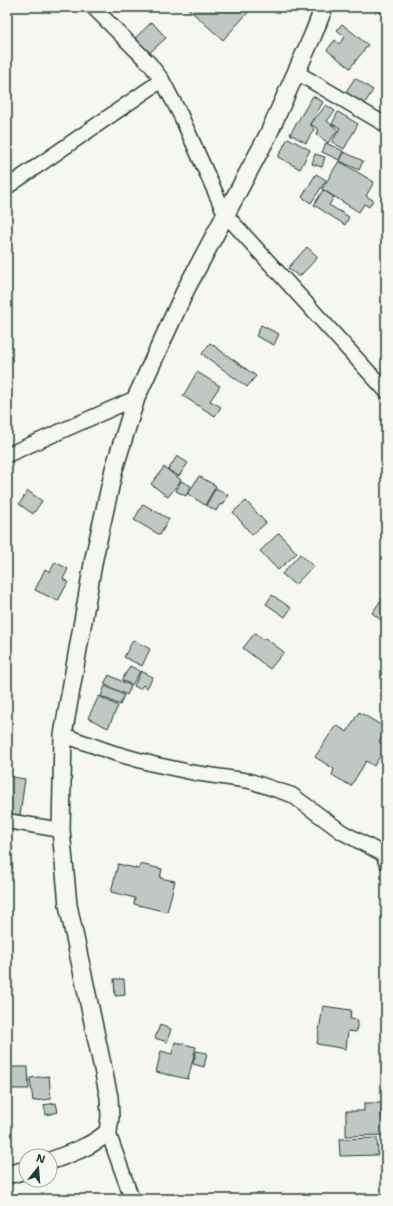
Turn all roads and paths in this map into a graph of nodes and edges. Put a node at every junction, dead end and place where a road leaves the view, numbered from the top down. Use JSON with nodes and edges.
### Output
{"nodes":[{"id":1,"x":93,"y":7,"type":"edge"},
{"id":2,"x":324,"y":7,"type":"edge"},
{"id":3,"x":296,"y":72,"type":"junction"},
{"id":4,"x":162,"y":80,"type":"junction"},
{"id":5,"x":386,"y":125,"type":"edge"},
{"id":6,"x":7,"y":187,"type":"edge"},
{"id":7,"x":225,"y":214,"type":"junction"},
{"id":8,"x":386,"y":391,"type":"edge"},
{"id":9,"x":136,"y":398,"type":"junction"},
{"id":10,"x":7,"y":454,"type":"edge"},
{"id":11,"x":63,"y":735,"type":"junction"},
{"id":12,"x":7,"y":821,"type":"edge"},
{"id":13,"x":61,"y":830,"type":"junction"},
{"id":14,"x":386,"y":862,"type":"edge"},
{"id":15,"x":108,"y":1132,"type":"junction"},
{"id":16,"x":58,"y":1158,"type":"edge"},
{"id":17,"x":18,"y":1172,"type":"edge"},
{"id":18,"x":7,"y":1174,"type":"edge"},
{"id":19,"x":132,"y":1199,"type":"edge"}],
"edges":[{"from":1,"to":4,"type":"street"},
{"from":2,"to":3,"type":"street"},
{"from":3,"to":5,"type":"street"},
{"from":3,"to":7,"type":"street"},
{"from":4,"to":6,"type":"street"},
{"from":4,"to":7,"type":"street"},
{"from":7,"to":8,"type":"street"},
{"from":7,"to":9,"type":"street"},
{"from":9,"to":10,"type":"street"},
{"from":9,"to":11,"type":"street"},
{"from":11,"to":13,"type":"street"},
{"from":11,"to":14,"type":"street"},
{"from":12,"to":13,"type":"street"},
{"from":13,"to":15,"type":"street"},
{"from":15,"to":16,"type":"street"},
{"from":15,"to":19,"type":"street"},
{"from":17,"to":18,"type":"street"}]}
